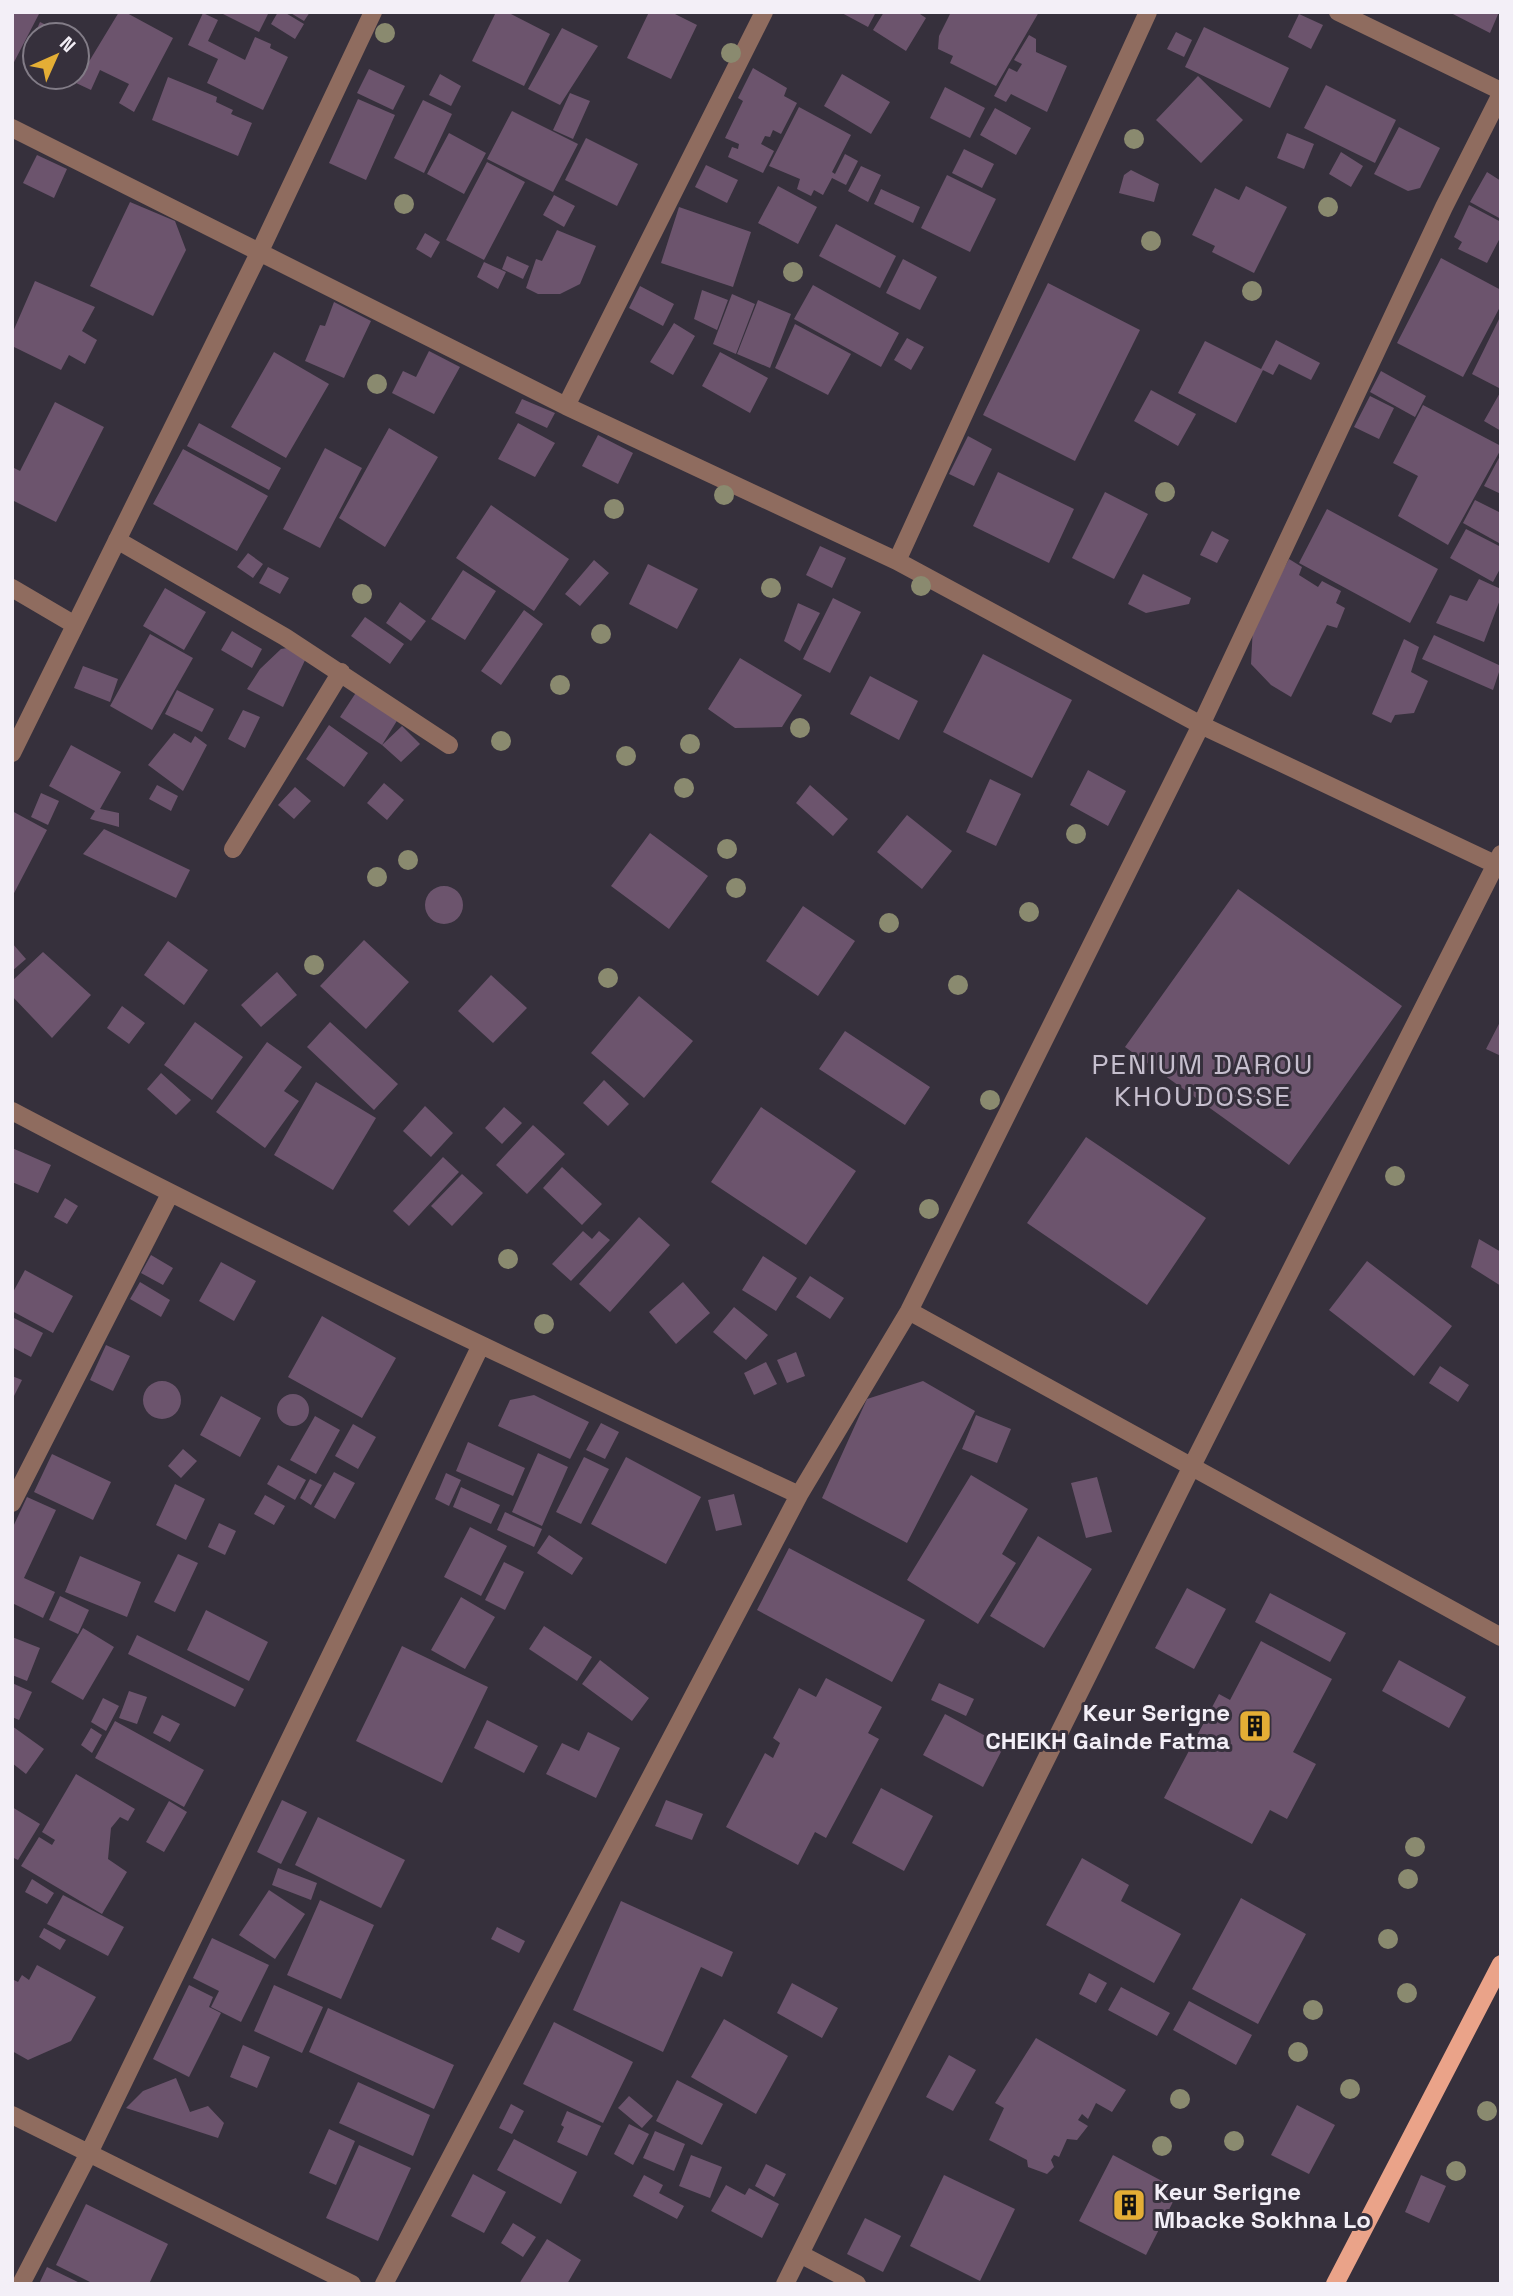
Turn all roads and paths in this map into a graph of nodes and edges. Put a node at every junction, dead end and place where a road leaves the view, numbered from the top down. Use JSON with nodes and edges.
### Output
{"nodes":[{"id":1,"x":373,"y":12,"type":"edge"},
{"id":2,"x":764,"y":12,"type":"edge"},
{"id":3,"x":1148,"y":12,"type":"edge"},
{"id":4,"x":1338,"y":12,"type":"edge"},
{"id":5,"x":1501,"y":93,"type":"edge"},
{"id":6,"x":12,"y":128,"type":"edge"},
{"id":7,"x":260,"y":251,"type":"junction"},
{"id":8,"x":566,"y":406,"type":"junction"},
{"id":9,"x":117,"y":540,"type":"junction"},
{"id":10,"x":897,"y":561,"type":"junction"},
{"id":11,"x":12,"y":588,"type":"edge"},
{"id":12,"x":75,"y":625,"type":"junction"},
{"id":13,"x":341,"y":673,"type":"junction"},
{"id":14,"x":1200,"y":725,"type":"junction"},
{"id":15,"x":450,"y":745,"type":"dead end"},
{"id":16,"x":12,"y":753,"type":"edge"},
{"id":17,"x":233,"y":849,"type":"dead end"},
{"id":18,"x":1499,"y":861,"type":"edge"},
{"id":19,"x":12,"y":1111,"type":"edge"},
{"id":20,"x":170,"y":1194,"type":"junction"},
{"id":21,"x":909,"y":1311,"type":"junction"},
{"id":22,"x":481,"y":1346,"type":"junction"},
{"id":23,"x":1191,"y":1468,"type":"junction"},
{"id":24,"x":799,"y":1495,"type":"junction"},
{"id":25,"x":12,"y":1503,"type":"edge"},
{"id":26,"x":1501,"y":1637,"type":"edge"},
{"id":27,"x":1501,"y":1964,"type":"edge"},
{"id":28,"x":12,"y":2115,"type":"edge"},
{"id":29,"x":89,"y":2153,"type":"junction"},
{"id":30,"x":800,"y":2254,"type":"junction"},
{"id":31,"x":21,"y":2284,"type":"edge"},
{"id":32,"x":352,"y":2284,"type":"edge"},
{"id":33,"x":384,"y":2284,"type":"edge"},
{"id":34,"x":785,"y":2284,"type":"edge"},
{"id":35,"x":857,"y":2284,"type":"edge"},
{"id":36,"x":1335,"y":2284,"type":"edge"}],
"edges":[{"from":1,"to":7,"type":"street"},
{"from":2,"to":8,"type":"street"},
{"from":3,"to":10,"type":"street"},
{"from":4,"to":5,"type":"street"},
{"from":5,"to":14,"type":"street"},
{"from":6,"to":7,"type":"street"},
{"from":7,"to":8,"type":"street"},
{"from":7,"to":9,"type":"street"},
{"from":8,"to":10,"type":"street"},
{"from":9,"to":12,"type":"street"},
{"from":9,"to":13,"type":"street"},
{"from":10,"to":14,"type":"street"},
{"from":11,"to":12,"type":"street"},
{"from":12,"to":16,"type":"street"},
{"from":13,"to":15,"type":"street"},
{"from":13,"to":17,"type":"street"},
{"from":14,"to":18,"type":"street"},
{"from":14,"to":21,"type":"street"},
{"from":18,"to":23,"type":"street"},
{"from":19,"to":20,"type":"street"},
{"from":20,"to":22,"type":"street"},
{"from":20,"to":25,"type":"street"},
{"from":21,"to":23,"type":"street"},
{"from":21,"to":24,"type":"street"},
{"from":22,"to":24,"type":"street"},
{"from":22,"to":29,"type":"street"},
{"from":23,"to":26,"type":"street"},
{"from":23,"to":30,"type":"street"},
{"from":24,"to":33,"type":"street"},
{"from":27,"to":36,"type":"main road"},
{"from":28,"to":29,"type":"street"},
{"from":29,"to":31,"type":"street"},
{"from":29,"to":32,"type":"street"},
{"from":30,"to":34,"type":"street"},
{"from":30,"to":35,"type":"street"}]}
